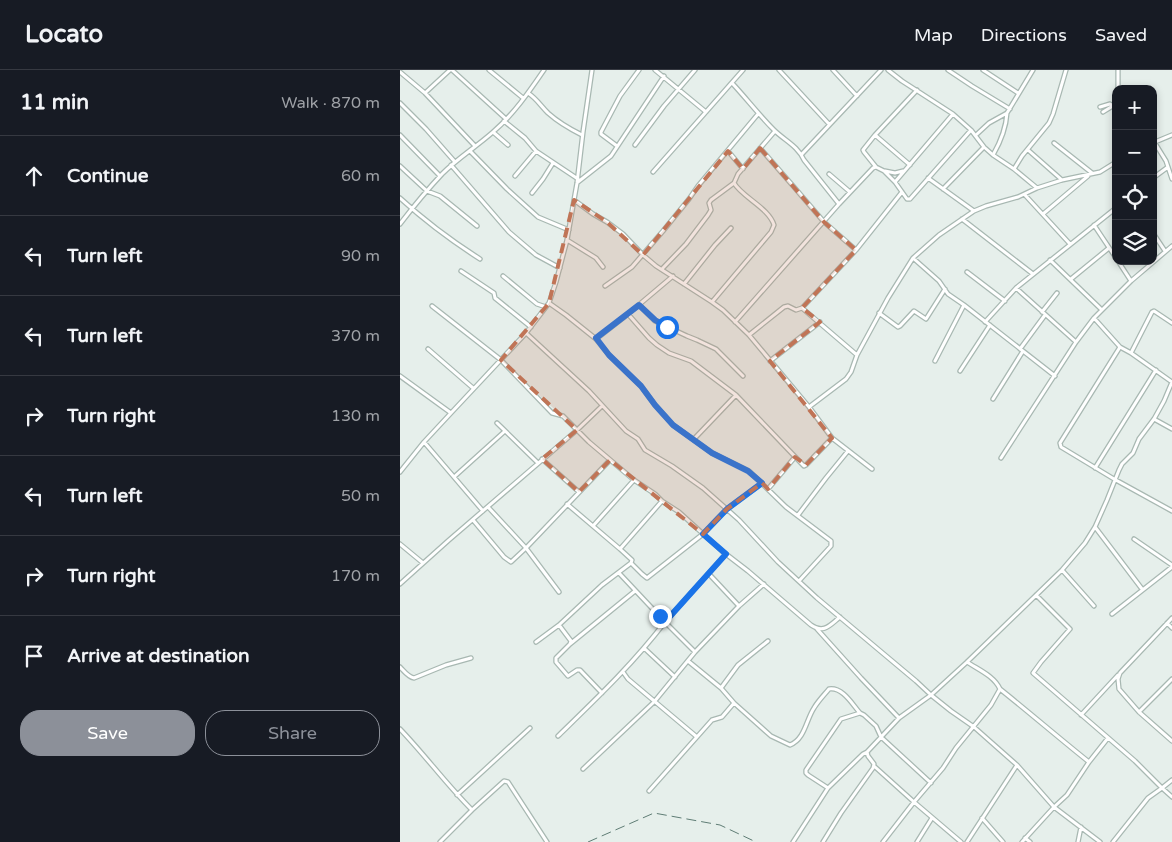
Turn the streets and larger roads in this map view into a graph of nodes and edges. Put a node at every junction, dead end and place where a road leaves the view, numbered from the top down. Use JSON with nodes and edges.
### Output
{"nodes":[{"id":1,"x":451,"y":70,"type":"edge"},
{"id":2,"x":489,"y":70,"type":"edge"},
{"id":3,"x":544,"y":70,"type":"edge"},
{"id":4,"x":592,"y":70,"type":"edge"},
{"id":5,"x":639,"y":70,"type":"edge"},
{"id":6,"x":655,"y":70,"type":"edge"},
{"id":7,"x":695,"y":70,"type":"edge"},
{"id":8,"x":743,"y":70,"type":"edge"},
{"id":9,"x":779,"y":70,"type":"edge"},
{"id":10,"x":833,"y":70,"type":"edge"},
{"id":11,"x":881,"y":70,"type":"edge"},
{"id":12,"x":948,"y":70,"type":"edge"},
{"id":13,"x":983,"y":70,"type":"edge"},
{"id":14,"x":1032,"y":70,"type":"edge"},
{"id":15,"x":1066,"y":70,"type":"edge"},
{"id":16,"x":1118,"y":70,"type":"edge"},
{"id":17,"x":891,"y":71,"type":"edge"},
{"id":18,"x":400,"y":72,"type":"edge"},
{"id":19,"x":664,"y":76,"type":"junction"},
{"id":20,"x":732,"y":83,"type":"junction"},
{"id":21,"x":1118,"y":85,"type":"edge"},
{"id":22,"x":678,"y":88,"type":"junction"},
{"id":23,"x":917,"y":90,"type":"junction"},
{"id":24,"x":425,"y":93,"type":"junction"},
{"id":25,"x":528,"y":93,"type":"junction"},
{"id":26,"x":1018,"y":93,"type":"junction"},
{"id":27,"x":857,"y":96,"type":"junction"},
{"id":28,"x":523,"y":98,"type":"junction"},
{"id":29,"x":400,"y":103,"type":"edge"},
{"id":30,"x":1112,"y":104,"type":"edge"},
{"id":31,"x":1100,"y":107,"type":"dead end"},
{"id":32,"x":1112,"y":107,"type":"edge"},
{"id":33,"x":1010,"y":108,"type":"junction"},
{"id":34,"x":706,"y":112,"type":"junction"},
{"id":35,"x":1103,"y":112,"type":"dead end"},
{"id":36,"x":1007,"y":113,"type":"junction"},
{"id":37,"x":758,"y":114,"type":"junction"},
{"id":38,"x":953,"y":114,"type":"junction"},
{"id":39,"x":505,"y":120,"type":"junction"},
{"id":40,"x":830,"y":125,"type":"junction"},
{"id":41,"x":971,"y":130,"type":"junction"},
{"id":42,"x":775,"y":131,"type":"junction"},
{"id":43,"x":493,"y":132,"type":"junction"},
{"id":44,"x":400,"y":135,"type":"edge"},
{"id":45,"x":582,"y":135,"type":"junction"},
{"id":46,"x":875,"y":135,"type":"junction"},
{"id":47,"x":976,"y":135,"type":"junction"},
{"id":48,"x":1172,"y":135,"type":"edge"},
{"id":49,"x":1157,"y":140,"type":"edge"},
{"id":50,"x":1054,"y":143,"type":"dead end"},
{"id":51,"x":508,"y":145,"type":"dead end"},
{"id":52,"x":635,"y":145,"type":"dead end"},
{"id":53,"x":475,"y":146,"type":"junction"},
{"id":54,"x":617,"y":146,"type":"junction"},
{"id":55,"x":984,"y":146,"type":"junction"},
{"id":56,"x":1157,"y":146,"type":"edge"},
{"id":57,"x":760,"y":148,"type":"junction"},
{"id":58,"x":1028,"y":150,"type":"junction"},
{"id":59,"x":470,"y":151,"type":"junction"},
{"id":60,"x":536,"y":151,"type":"junction"},
{"id":61,"x":728,"y":151,"type":"junction"},
{"id":62,"x":802,"y":154,"type":"junction"},
{"id":63,"x":993,"y":155,"type":"junction"},
{"id":64,"x":455,"y":162,"type":"junction"},
{"id":65,"x":553,"y":162,"type":"junction"},
{"id":66,"x":1112,"y":164,"type":"edge"},
{"id":67,"x":451,"y":165,"type":"junction"},
{"id":68,"x":910,"y":165,"type":"junction"},
{"id":69,"x":400,"y":166,"type":"edge"},
{"id":70,"x":876,"y":167,"type":"junction"},
{"id":71,"x":1168,"y":167,"type":"junction"},
{"id":72,"x":743,"y":169,"type":"junction"},
{"id":73,"x":1014,"y":169,"type":"junction"},
{"id":74,"x":884,"y":171,"type":"junction"},
{"id":75,"x":904,"y":171,"type":"junction"},
{"id":76,"x":653,"y":172,"type":"dead end"},
{"id":77,"x":829,"y":174,"type":"dead end"},
{"id":78,"x":1091,"y":174,"type":"junction"},
{"id":79,"x":1157,"y":175,"type":"edge"},
{"id":80,"x":440,"y":176,"type":"junction"},
{"id":81,"x":515,"y":176,"type":"dead end"},
{"id":82,"x":928,"y":178,"type":"junction"},
{"id":83,"x":1172,"y":179,"type":"edge"},
{"id":84,"x":1062,"y":180,"type":"junction"},
{"id":85,"x":578,"y":181,"type":"junction"},
{"id":86,"x":895,"y":182,"type":"junction"},
{"id":87,"x":734,"y":183,"type":"junction"},
{"id":88,"x":1037,"y":188,"type":"junction"},
{"id":89,"x":943,"y":189,"type":"junction"},
{"id":90,"x":427,"y":191,"type":"junction"},
{"id":91,"x":532,"y":192,"type":"dead end"},
{"id":92,"x":850,"y":192,"type":"junction"},
{"id":93,"x":902,"y":192,"type":"junction"},
{"id":94,"x":1025,"y":194,"type":"junction"},
{"id":95,"x":400,"y":198,"type":"edge"},
{"id":96,"x":574,"y":200,"type":"junction"},
{"id":97,"x":839,"y":204,"type":"junction"},
{"id":98,"x":412,"y":208,"type":"junction"},
{"id":99,"x":974,"y":211,"type":"junction"},
{"id":100,"x":1112,"y":211,"type":"edge"},
{"id":101,"x":1043,"y":214,"type":"junction"},
{"id":102,"x":962,"y":219,"type":"junction"},
{"id":103,"x":824,"y":222,"type":"junction"},
{"id":104,"x":400,"y":224,"type":"edge"},
{"id":105,"x":1094,"y":225,"type":"junction"},
{"id":106,"x":477,"y":226,"type":"dead end"},
{"id":107,"x":731,"y":228,"type":"dead end"},
{"id":108,"x":569,"y":230,"type":"junction"},
{"id":109,"x":1157,"y":239,"type":"edge"},
{"id":110,"x":567,"y":240,"type":"junction"},
{"id":111,"x":1070,"y":244,"type":"junction"},
{"id":112,"x":1172,"y":246,"type":"edge"},
{"id":113,"x":1109,"y":248,"type":"junction"},
{"id":114,"x":856,"y":250,"type":"junction"},
{"id":115,"x":1165,"y":251,"type":"junction"},
{"id":116,"x":1112,"y":252,"type":"edge"},
{"id":117,"x":643,"y":255,"type":"junction"},
{"id":118,"x":913,"y":258,"type":"junction"},
{"id":119,"x":480,"y":260,"type":"dead end"},
{"id":120,"x":1050,"y":260,"type":"junction"},
{"id":121,"x":1121,"y":265,"type":"edge"},
{"id":122,"x":603,"y":267,"type":"dead end"},
{"id":123,"x":560,"y":268,"type":"junction"},
{"id":124,"x":662,"y":270,"type":"junction"},
{"id":125,"x":461,"y":271,"type":"dead end"},
{"id":126,"x":967,"y":272,"type":"dead end"},
{"id":127,"x":1033,"y":274,"type":"junction"},
{"id":128,"x":503,"y":276,"type":"dead end"},
{"id":129,"x":673,"y":276,"type":"junction"},
{"id":130,"x":1071,"y":279,"type":"junction"},
{"id":131,"x":1131,"y":281,"type":"junction"},
{"id":132,"x":684,"y":284,"type":"junction"},
{"id":133,"x":604,"y":286,"type":"dead end"},
{"id":134,"x":1016,"y":288,"type":"junction"},
{"id":135,"x":944,"y":289,"type":"junction"},
{"id":136,"x":1057,"y":293,"type":"dead end"},
{"id":137,"x":1005,"y":301,"type":"junction"},
{"id":138,"x":712,"y":302,"type":"junction"},
{"id":139,"x":549,"y":303,"type":"junction"},
{"id":140,"x":639,"y":305,"type":"junction"},
{"id":141,"x":964,"y":305,"type":"junction"},
{"id":142,"x":432,"y":306,"type":"dead end"},
{"id":143,"x":546,"y":308,"type":"junction"},
{"id":144,"x":802,"y":308,"type":"junction"},
{"id":145,"x":1102,"y":310,"type":"junction"},
{"id":146,"x":879,"y":313,"type":"junction"},
{"id":147,"x":628,"y":314,"type":"junction"},
{"id":148,"x":1044,"y":314,"type":"junction"},
{"id":149,"x":1094,"y":318,"type":"junction"},
{"id":150,"x":735,"y":322,"type":"junction"},
{"id":151,"x":820,"y":322,"type":"junction"},
{"id":152,"x":986,"y":322,"type":"junction"},
{"id":153,"x":1172,"y":324,"type":"edge"},
{"id":154,"x":531,"y":326,"type":"junction"},
{"id":155,"x":990,"y":326,"type":"junction"},
{"id":156,"x":526,"y":333,"type":"junction"},
{"id":157,"x":749,"y":335,"type":"junction"},
{"id":158,"x":596,"y":338,"type":"junction"},
{"id":159,"x":1076,"y":342,"type":"junction"},
{"id":160,"x":1120,"y":347,"type":"junction"},
{"id":161,"x":428,"y":349,"type":"dead end"},
{"id":162,"x":1022,"y":350,"type":"junction"},
{"id":163,"x":1131,"y":353,"type":"junction"},
{"id":164,"x":857,"y":355,"type":"junction"},
{"id":165,"x":501,"y":360,"type":"junction"},
{"id":166,"x":770,"y":361,"type":"junction"},
{"id":167,"x":935,"y":361,"type":"dead end"},
{"id":168,"x":1156,"y":370,"type":"junction"},
{"id":169,"x":960,"y":371,"type":"dead end"},
{"id":170,"x":400,"y":376,"type":"edge"},
{"id":171,"x":743,"y":376,"type":"dead end"},
{"id":172,"x":1055,"y":376,"type":"junction"},
{"id":173,"x":1172,"y":384,"type":"edge"},
{"id":174,"x":473,"y":388,"type":"junction"},
{"id":175,"x":736,"y":395,"type":"junction"},
{"id":176,"x":993,"y":399,"type":"dead end"},
{"id":177,"x":602,"y":406,"type":"junction"},
{"id":178,"x":809,"y":407,"type":"junction"},
{"id":179,"x":451,"y":413,"type":"junction"},
{"id":180,"x":1154,"y":418,"type":"junction"},
{"id":181,"x":497,"y":423,"type":"dead end"},
{"id":182,"x":1172,"y":429,"type":"edge"},
{"id":183,"x":577,"y":430,"type":"junction"},
{"id":184,"x":505,"y":431,"type":"junction"},
{"id":185,"x":832,"y":438,"type":"junction"},
{"id":186,"x":694,"y":439,"type":"junction"},
{"id":187,"x":424,"y":442,"type":"junction"},
{"id":188,"x":848,"y":451,"type":"junction"},
{"id":189,"x":795,"y":457,"type":"junction"},
{"id":190,"x":1001,"y":458,"type":"dead end"},
{"id":191,"x":542,"y":459,"type":"junction"},
{"id":192,"x":610,"y":460,"type":"junction"},
{"id":193,"x":538,"y":463,"type":"junction"},
{"id":194,"x":1095,"y":468,"type":"junction"},
{"id":195,"x":872,"y":469,"type":"dead end"},
{"id":196,"x":400,"y":472,"type":"edge"},
{"id":197,"x":454,"y":477,"type":"junction"},
{"id":198,"x":1114,"y":479,"type":"junction"},
{"id":199,"x":634,"y":480,"type":"junction"},
{"id":200,"x":762,"y":483,"type":"junction"},
{"id":201,"x":768,"y":489,"type":"junction"},
{"id":202,"x":579,"y":492,"type":"junction"},
{"id":203,"x":662,"y":501,"type":"junction"},
{"id":204,"x":567,"y":504,"type":"junction"},
{"id":205,"x":488,"y":507,"type":"junction"},
{"id":206,"x":727,"y":509,"type":"junction"},
{"id":207,"x":483,"y":511,"type":"junction"},
{"id":208,"x":1172,"y":511,"type":"edge"},
{"id":209,"x":798,"y":515,"type":"junction"},
{"id":210,"x":473,"y":520,"type":"junction"},
{"id":211,"x":593,"y":526,"type":"junction"},
{"id":212,"x":1095,"y":527,"type":"junction"},
{"id":213,"x":703,"y":534,"type":"junction"},
{"id":214,"x":1134,"y":540,"type":"dead end"},
{"id":215,"x":400,"y":544,"type":"edge"},
{"id":216,"x":526,"y":548,"type":"junction"},
{"id":217,"x":620,"y":549,"type":"junction"},
{"id":218,"x":726,"y":554,"type":"junction"},
{"id":219,"x":423,"y":563,"type":"junction"},
{"id":220,"x":631,"y":563,"type":"junction"},
{"id":221,"x":1172,"y":566,"type":"edge"},
{"id":222,"x":1062,"y":570,"type":"junction"},
{"id":223,"x":619,"y":573,"type":"junction"},
{"id":224,"x":709,"y":574,"type":"junction"},
{"id":225,"x":799,"y":581,"type":"junction"},
{"id":226,"x":400,"y":584,"type":"edge"},
{"id":227,"x":764,"y":584,"type":"junction"},
{"id":228,"x":1142,"y":589,"type":"junction"},
{"id":229,"x":635,"y":591,"type":"junction"},
{"id":230,"x":559,"y":592,"type":"dead end"},
{"id":231,"x":1036,"y":595,"type":"junction"},
{"id":232,"x":738,"y":606,"type":"junction"},
{"id":233,"x":1094,"y":606,"type":"dead end"},
{"id":234,"x":1112,"y":614,"type":"dead end"},
{"id":235,"x":840,"y":617,"type":"junction"},
{"id":236,"x":1172,"y":618,"type":"edge"},
{"id":237,"x":665,"y":622,"type":"junction"},
{"id":238,"x":1167,"y":623,"type":"junction"},
{"id":239,"x":558,"y":625,"type":"junction"},
{"id":240,"x":1172,"y":628,"type":"edge"},
{"id":241,"x":817,"y":629,"type":"junction"},
{"id":242,"x":768,"y":641,"type":"dead end"},
{"id":243,"x":536,"y":642,"type":"dead end"},
{"id":244,"x":570,"y":644,"type":"junction"},
{"id":245,"x":644,"y":648,"type":"junction"},
{"id":246,"x":695,"y":652,"type":"junction"},
{"id":247,"x":471,"y":658,"type":"dead end"},
{"id":248,"x":688,"y":662,"type":"junction"},
{"id":249,"x":967,"y":662,"type":"junction"},
{"id":250,"x":400,"y":667,"type":"edge"},
{"id":251,"x":623,"y":672,"type":"junction"},
{"id":252,"x":1120,"y":673,"type":"junction"},
{"id":253,"x":675,"y":676,"type":"junction"},
{"id":254,"x":1171,"y":681,"type":"edge"},
{"id":255,"x":721,"y":688,"type":"junction"},
{"id":256,"x":1000,"y":690,"type":"junction"},
{"id":257,"x":602,"y":693,"type":"junction"},
{"id":258,"x":931,"y":695,"type":"junction"},
{"id":259,"x":654,"y":702,"type":"junction"},
{"id":260,"x":734,"y":703,"type":"junction"},
{"id":261,"x":1139,"y":712,"type":"junction"},
{"id":262,"x":860,"y":713,"type":"junction"},
{"id":263,"x":1081,"y":715,"type":"junction"},
{"id":264,"x":899,"y":718,"type":"junction"},
{"id":265,"x":974,"y":727,"type":"junction"},
{"id":266,"x":530,"y":728,"type":"dead end"},
{"id":267,"x":400,"y":729,"type":"edge"},
{"id":268,"x":558,"y":736,"type":"dead end"},
{"id":269,"x":697,"y":737,"type":"junction"},
{"id":270,"x":881,"y":737,"type":"junction"},
{"id":271,"x":1108,"y":738,"type":"junction"},
{"id":272,"x":1172,"y":741,"type":"edge"},
{"id":273,"x":867,"y":752,"type":"junction"},
{"id":274,"x":1089,"y":762,"type":"junction"},
{"id":275,"x":1017,"y":765,"type":"junction"},
{"id":276,"x":874,"y":766,"type":"junction"},
{"id":277,"x":583,"y":769,"type":"dead end"},
{"id":278,"x":1172,"y":780,"type":"edge"},
{"id":279,"x":931,"y":783,"type":"junction"},
{"id":280,"x":828,"y":788,"type":"junction"},
{"id":281,"x":1162,"y":788,"type":"junction"},
{"id":282,"x":649,"y":791,"type":"dead end"},
{"id":283,"x":457,"y":795,"type":"junction"},
{"id":284,"x":1172,"y":797,"type":"edge"},
{"id":285,"x":914,"y":802,"type":"junction"},
{"id":286,"x":1054,"y":807,"type":"junction"},
{"id":287,"x":472,"y":810,"type":"junction"},
{"id":288,"x":932,"y":818,"type":"junction"},
{"id":289,"x":982,"y":818,"type":"junction"},
{"id":290,"x":1081,"y":827,"type":"junction"},
{"id":291,"x":1025,"y":838,"type":"junction"},
{"id":292,"x":440,"y":842,"type":"edge"},
{"id":293,"x":547,"y":842,"type":"edge"},
{"id":294,"x":793,"y":842,"type":"edge"},
{"id":295,"x":823,"y":842,"type":"edge"},
{"id":296,"x":883,"y":842,"type":"edge"},
{"id":297,"x":917,"y":842,"type":"edge"},
{"id":298,"x":961,"y":842,"type":"edge"},
{"id":299,"x":967,"y":842,"type":"edge"},
{"id":300,"x":1003,"y":842,"type":"edge"},
{"id":301,"x":1022,"y":842,"type":"edge"},
{"id":302,"x":1030,"y":842,"type":"edge"},
{"id":303,"x":1078,"y":842,"type":"edge"},
{"id":304,"x":1100,"y":842,"type":"edge"},
{"id":305,"x":1113,"y":842,"type":"edge"}],
"edges":[{"from":1,"to":24,"type":"street"},
{"from":1,"to":39,"type":"street"},
{"from":2,"to":28,"type":"street"},
{"from":3,"to":25,"type":"street"},
{"from":4,"to":45,"type":"street"},
{"from":5,"to":54,"type":"street"},
{"from":6,"to":19,"type":"street"},
{"from":7,"to":22,"type":"street"},
{"from":8,"to":20,"type":"street"},
{"from":9,"to":40,"type":"street"},
{"from":10,"to":27,"type":"street"},
{"from":11,"to":27,"type":"street"},
{"from":12,"to":33,"type":"street"},
{"from":13,"to":26,"type":"street"},
{"from":14,"to":26,"type":"street"},
{"from":15,"to":58,"type":"street"},
{"from":16,"to":21,"type":"street"},
{"from":17,"to":23,"type":"street"},
{"from":18,"to":24,"type":"street"},
{"from":19,"to":22,"type":"street"},
{"from":19,"to":54,"type":"street"},
{"from":20,"to":34,"type":"street"},
{"from":20,"to":37,"type":"street"},
{"from":22,"to":34,"type":"street"},
{"from":22,"to":52,"type":"street"},
{"from":23,"to":38,"type":"street"},
{"from":23,"to":46,"type":"street"},
{"from":24,"to":53,"type":"street"},
{"from":25,"to":28,"type":"street"},
{"from":25,"to":45,"type":"street"},
{"from":26,"to":33,"type":"street"},
{"from":27,"to":40,"type":"street"},
{"from":28,"to":39,"type":"street"},
{"from":29,"to":64,"type":"street"},
{"from":30,"to":31,"type":"street"},
{"from":32,"to":35,"type":"street"},
{"from":33,"to":36,"type":"street"},
{"from":34,"to":76,"type":"street"},
{"from":36,"to":47,"type":"street"},
{"from":36,"to":63,"type":"street"},
{"from":37,"to":42,"type":"street"},
{"from":37,"to":61,"type":"street"},
{"from":38,"to":41,"type":"street"},
{"from":38,"to":68,"type":"street"},
{"from":39,"to":43,"type":"street"},
{"from":39,"to":60,"type":"street"},
{"from":40,"to":62,"type":"street"},
{"from":41,"to":47,"type":"street"},
{"from":41,"to":82,"type":"street"},
{"from":42,"to":57,"type":"street"},
{"from":42,"to":62,"type":"street"},
{"from":43,"to":51,"type":"street"},
{"from":43,"to":53,"type":"street"},
{"from":44,"to":80,"type":"street"},
{"from":45,"to":85,"type":"street"},
{"from":46,"to":68,"type":"street"},
{"from":46,"to":70,"type":"street"},
{"from":47,"to":55,"type":"street"},
{"from":48,"to":49,"type":"street"},
{"from":50,"to":78,"type":"street"},
{"from":53,"to":59,"type":"street"},
{"from":54,"to":85,"type":"street"},
{"from":55,"to":63,"type":"street"},
{"from":55,"to":89,"type":"street"},
{"from":56,"to":71,"type":"street"},
{"from":57,"to":72,"type":"street"},
{"from":57,"to":103,"type":"street"},
{"from":58,"to":73,"type":"street"},
{"from":58,"to":84,"type":"street"},
{"from":59,"to":64,"type":"street"},
{"from":59,"to":108,"type":"street"},
{"from":60,"to":65,"type":"street"},
{"from":60,"to":81,"type":"street"},
{"from":61,"to":72,"type":"street"},
{"from":61,"to":117,"type":"street"},
{"from":62,"to":97,"type":"street"},
{"from":63,"to":73,"type":"street"},
{"from":64,"to":67,"type":"street"},
{"from":65,"to":85,"type":"street"},
{"from":65,"to":91,"type":"street"},
{"from":66,"to":78,"type":"street"},
{"from":67,"to":80,"type":"street"},
{"from":67,"to":123,"type":"street"},
{"from":68,"to":75,"type":"street"},
{"from":69,"to":90,"type":"street"},
{"from":70,"to":74,"type":"street"},
{"from":70,"to":92,"type":"street"},
{"from":71,"to":79,"type":"street"},
{"from":71,"to":83,"type":"street"},
{"from":72,"to":87,"type":"street"},
{"from":73,"to":88,"type":"street"},
{"from":74,"to":75,"type":"street"},
{"from":74,"to":86,"type":"street"},
{"from":75,"to":86,"type":"street"},
{"from":77,"to":92,"type":"street"},
{"from":78,"to":84,"type":"street"},
{"from":78,"to":101,"type":"street"},
{"from":80,"to":90,"type":"street"},
{"from":82,"to":89,"type":"street"},
{"from":82,"to":93,"type":"street"},
{"from":84,"to":88,"type":"street"},
{"from":85,"to":96,"type":"street"},
{"from":86,"to":93,"type":"street"},
{"from":87,"to":124,"type":"street"},
{"from":87,"to":138,"type":"street"},
{"from":88,"to":94,"type":"street"},
{"from":89,"to":99,"type":"street"},
{"from":90,"to":98,"type":"street"},
{"from":90,"to":106,"type":"street"},
{"from":92,"to":97,"type":"street"},
{"from":93,"to":114,"type":"street"},
{"from":94,"to":99,"type":"street"},
{"from":94,"to":101,"type":"street"},
{"from":95,"to":98,"type":"street"},
{"from":96,"to":108,"type":"street"},
{"from":96,"to":117,"type":"street"},
{"from":97,"to":103,"type":"street"},
{"from":98,"to":104,"type":"street"},
{"from":98,"to":119,"type":"street"},
{"from":99,"to":102,"type":"street"},
{"from":100,"to":105,"type":"street"},
{"from":101,"to":111,"type":"street"},
{"from":102,"to":118,"type":"street"},
{"from":102,"to":127,"type":"street"},
{"from":103,"to":114,"type":"street"},
{"from":103,"to":150,"type":"street"},
{"from":105,"to":111,"type":"street"},
{"from":105,"to":113,"type":"street"},
{"from":107,"to":132,"type":"street"},
{"from":108,"to":110,"type":"street"},
{"from":109,"to":115,"type":"street"},
{"from":110,"to":122,"type":"street"},
{"from":110,"to":123,"type":"street"},
{"from":111,"to":120,"type":"street"},
{"from":112,"to":115,"type":"street"},
{"from":113,"to":116,"type":"street"},
{"from":113,"to":130,"type":"street"},
{"from":114,"to":144,"type":"street"},
{"from":115,"to":131,"type":"street"},
{"from":117,"to":124,"type":"street"},
{"from":117,"to":133,"type":"street"},
{"from":118,"to":135,"type":"street"},
{"from":118,"to":146,"type":"street"},
{"from":120,"to":127,"type":"street"},
{"from":120,"to":130,"type":"street"},
{"from":121,"to":131,"type":"street"},
{"from":123,"to":139,"type":"street"},
{"from":124,"to":129,"type":"street"},
{"from":125,"to":154,"type":"street"},
{"from":126,"to":137,"type":"street"},
{"from":127,"to":134,"type":"street"},
{"from":128,"to":143,"type":"street"},
{"from":129,"to":132,"type":"street"},
{"from":129,"to":140,"type":"street"},
{"from":130,"to":145,"type":"street"},
{"from":131,"to":145,"type":"street"},
{"from":132,"to":138,"type":"street"},
{"from":134,"to":137,"type":"street"},
{"from":134,"to":148,"type":"street"},
{"from":135,"to":141,"type":"street"},
{"from":135,"to":146,"type":"street"},
{"from":136,"to":148,"type":"street"},
{"from":137,"to":152,"type":"street"},
{"from":138,"to":150,"type":"street"},
{"from":139,"to":143,"type":"street"},
{"from":139,"to":158,"type":"street"},
{"from":140,"to":147,"type":"street"},
{"from":140,"to":171,"type":"street"},
{"from":141,"to":152,"type":"street"},
{"from":141,"to":167,"type":"street"},
{"from":142,"to":165,"type":"street"},
{"from":143,"to":154,"type":"street"},
{"from":144,"to":151,"type":"street"},
{"from":144,"to":157,"type":"street"},
{"from":145,"to":149,"type":"street"},
{"from":146,"to":164,"type":"street"},
{"from":147,"to":158,"type":"street"},
{"from":147,"to":175,"type":"street"},
{"from":148,"to":159,"type":"street"},
{"from":148,"to":162,"type":"street"},
{"from":149,"to":159,"type":"street"},
{"from":149,"to":160,"type":"street"},
{"from":150,"to":157,"type":"street"},
{"from":151,"to":164,"type":"street"},
{"from":151,"to":166,"type":"street"},
{"from":152,"to":155,"type":"street"},
{"from":153,"to":163,"type":"street"},
{"from":154,"to":156,"type":"street"},
{"from":155,"to":162,"type":"street"},
{"from":155,"to":169,"type":"street"},
{"from":156,"to":165,"type":"street"},
{"from":156,"to":177,"type":"street"},
{"from":157,"to":166,"type":"street"},
{"from":158,"to":186,"type":"street"},
{"from":159,"to":172,"type":"street"},
{"from":160,"to":163,"type":"street"},
{"from":160,"to":194,"type":"street"},
{"from":161,"to":174,"type":"street"},
{"from":162,"to":172,"type":"street"},
{"from":162,"to":176,"type":"street"},
{"from":163,"to":168,"type":"street"},
{"from":164,"to":178,"type":"street"},
{"from":165,"to":174,"type":"street"},
{"from":165,"to":183,"type":"street"},
{"from":166,"to":178,"type":"street"},
{"from":168,"to":173,"type":"street"},
{"from":168,"to":194,"type":"street"},
{"from":170,"to":179,"type":"street"},
{"from":172,"to":190,"type":"street"},
{"from":173,"to":180,"type":"street"},
{"from":174,"to":179,"type":"street"},
{"from":175,"to":186,"type":"street"},
{"from":175,"to":189,"type":"street"},
{"from":177,"to":183,"type":"street"},
{"from":177,"to":206,"type":"street"},
{"from":178,"to":185,"type":"street"},
{"from":179,"to":187,"type":"street"},
{"from":180,"to":182,"type":"street"},
{"from":180,"to":198,"type":"street"},
{"from":181,"to":184,"type":"street"},
{"from":183,"to":191,"type":"street"},
{"from":183,"to":192,"type":"street"},
{"from":184,"to":193,"type":"street"},
{"from":184,"to":197,"type":"street"},
{"from":185,"to":188,"type":"street"},
{"from":185,"to":189,"type":"street"},
{"from":186,"to":200,"type":"street"},
{"from":187,"to":196,"type":"street"},
{"from":187,"to":197,"type":"street"},
{"from":188,"to":195,"type":"street"},
{"from":188,"to":209,"type":"street"},
{"from":189,"to":201,"type":"street"},
{"from":191,"to":193,"type":"street"},
{"from":191,"to":202,"type":"street"},
{"from":192,"to":199,"type":"street"},
{"from":192,"to":202,"type":"street"},
{"from":193,"to":205,"type":"street"},
{"from":194,"to":198,"type":"street"},
{"from":197,"to":207,"type":"street"},
{"from":198,"to":208,"type":"street"},
{"from":198,"to":212,"type":"street"},
{"from":199,"to":203,"type":"street"},
{"from":199,"to":211,"type":"street"},
{"from":200,"to":201,"type":"street"},
{"from":200,"to":206,"type":"street"},
{"from":201,"to":209,"type":"street"},
{"from":202,"to":204,"type":"street"},
{"from":203,"to":213,"type":"street"},
{"from":203,"to":217,"type":"street"},
{"from":204,"to":211,"type":"street"},
{"from":204,"to":216,"type":"street"},
{"from":205,"to":207,"type":"street"},
{"from":205,"to":216,"type":"street"},
{"from":206,"to":213,"type":"street"},
{"from":206,"to":225,"type":"street"},
{"from":207,"to":210,"type":"street"},
{"from":209,"to":225,"type":"street"},
{"from":210,"to":216,"type":"street"},
{"from":210,"to":219,"type":"street"},
{"from":211,"to":217,"type":"street"},
{"from":212,"to":222,"type":"street"},
{"from":212,"to":228,"type":"street"},
{"from":213,"to":218,"type":"street"},
{"from":213,"to":220,"type":"street"},
{"from":214,"to":221,"type":"street"},
{"from":215,"to":219,"type":"street"},
{"from":216,"to":230,"type":"street"},
{"from":217,"to":220,"type":"street"},
{"from":218,"to":224,"type":"street"},
{"from":218,"to":227,"type":"street"},
{"from":219,"to":226,"type":"street"},
{"from":220,"to":223,"type":"street"},
{"from":221,"to":228,"type":"street"},
{"from":222,"to":231,"type":"street"},
{"from":222,"to":233,"type":"street"},
{"from":223,"to":229,"type":"street"},
{"from":223,"to":239,"type":"street"},
{"from":224,"to":232,"type":"street"},
{"from":224,"to":237,"type":"street"},
{"from":225,"to":235,"type":"street"},
{"from":227,"to":232,"type":"street"},
{"from":227,"to":241,"type":"street"},
{"from":228,"to":234,"type":"street"},
{"from":229,"to":237,"type":"street"},
{"from":229,"to":244,"type":"street"},
{"from":231,"to":249,"type":"street"},
{"from":231,"to":263,"type":"street"},
{"from":232,"to":246,"type":"street"},
{"from":235,"to":241,"type":"street"},
{"from":235,"to":258,"type":"street"},
{"from":236,"to":238,"type":"street"},
{"from":237,"to":245,"type":"street"},
{"from":237,"to":246,"type":"street"},
{"from":238,"to":240,"type":"street"},
{"from":238,"to":252,"type":"street"},
{"from":239,"to":243,"type":"street"},
{"from":239,"to":244,"type":"street"},
{"from":241,"to":264,"type":"street"},
{"from":242,"to":255,"type":"street"},
{"from":244,"to":257,"type":"street"},
{"from":245,"to":251,"type":"street"},
{"from":245,"to":253,"type":"street"},
{"from":246,"to":248,"type":"street"},
{"from":247,"to":250,"type":"street"},
{"from":248,"to":253,"type":"street"},
{"from":248,"to":255,"type":"street"},
{"from":249,"to":256,"type":"street"},
{"from":249,"to":258,"type":"street"},
{"from":251,"to":257,"type":"street"},
{"from":251,"to":259,"type":"street"},
{"from":252,"to":261,"type":"street"},
{"from":252,"to":263,"type":"street"},
{"from":253,"to":259,"type":"street"},
{"from":254,"to":261,"type":"street"},
{"from":255,"to":260,"type":"street"},
{"from":256,"to":265,"type":"street"},
{"from":256,"to":274,"type":"street"},
{"from":257,"to":268,"type":"street"},
{"from":258,"to":264,"type":"street"},
{"from":258,"to":265,"type":"street"},
{"from":259,"to":269,"type":"street"},
{"from":259,"to":277,"type":"street"},
{"from":260,"to":262,"type":"street"},
{"from":260,"to":269,"type":"street"},
{"from":261,"to":272,"type":"street"},
{"from":262,"to":270,"type":"street"},
{"from":262,"to":280,"type":"street"},
{"from":263,"to":271,"type":"street"},
{"from":264,"to":270,"type":"street"},
{"from":265,"to":275,"type":"street"},
{"from":265,"to":279,"type":"street"},
{"from":266,"to":283,"type":"street"},
{"from":267,"to":283,"type":"street"},
{"from":269,"to":282,"type":"street"},
{"from":270,"to":273,"type":"street"},
{"from":270,"to":279,"type":"street"},
{"from":271,"to":274,"type":"street"},
{"from":271,"to":281,"type":"street"},
{"from":273,"to":276,"type":"street"},
{"from":273,"to":280,"type":"street"},
{"from":274,"to":286,"type":"street"},
{"from":275,"to":286,"type":"street"},
{"from":275,"to":289,"type":"street"},
{"from":276,"to":285,"type":"street"},
{"from":276,"to":295,"type":"street"},
{"from":278,"to":281,"type":"street"},
{"from":279,"to":285,"type":"street"},
{"from":280,"to":294,"type":"street"},
{"from":281,"to":284,"type":"street"},
{"from":281,"to":305,"type":"street"},
{"from":283,"to":287,"type":"street"},
{"from":285,"to":288,"type":"street"},
{"from":285,"to":296,"type":"street"},
{"from":286,"to":290,"type":"street"},
{"from":286,"to":291,"type":"street"},
{"from":287,"to":292,"type":"street"},
{"from":287,"to":293,"type":"street"},
{"from":288,"to":297,"type":"street"},
{"from":288,"to":298,"type":"street"},
{"from":289,"to":299,"type":"street"},
{"from":289,"to":300,"type":"street"},
{"from":290,"to":303,"type":"street"},
{"from":290,"to":304,"type":"street"},
{"from":291,"to":301,"type":"street"},
{"from":291,"to":302,"type":"street"}]}
